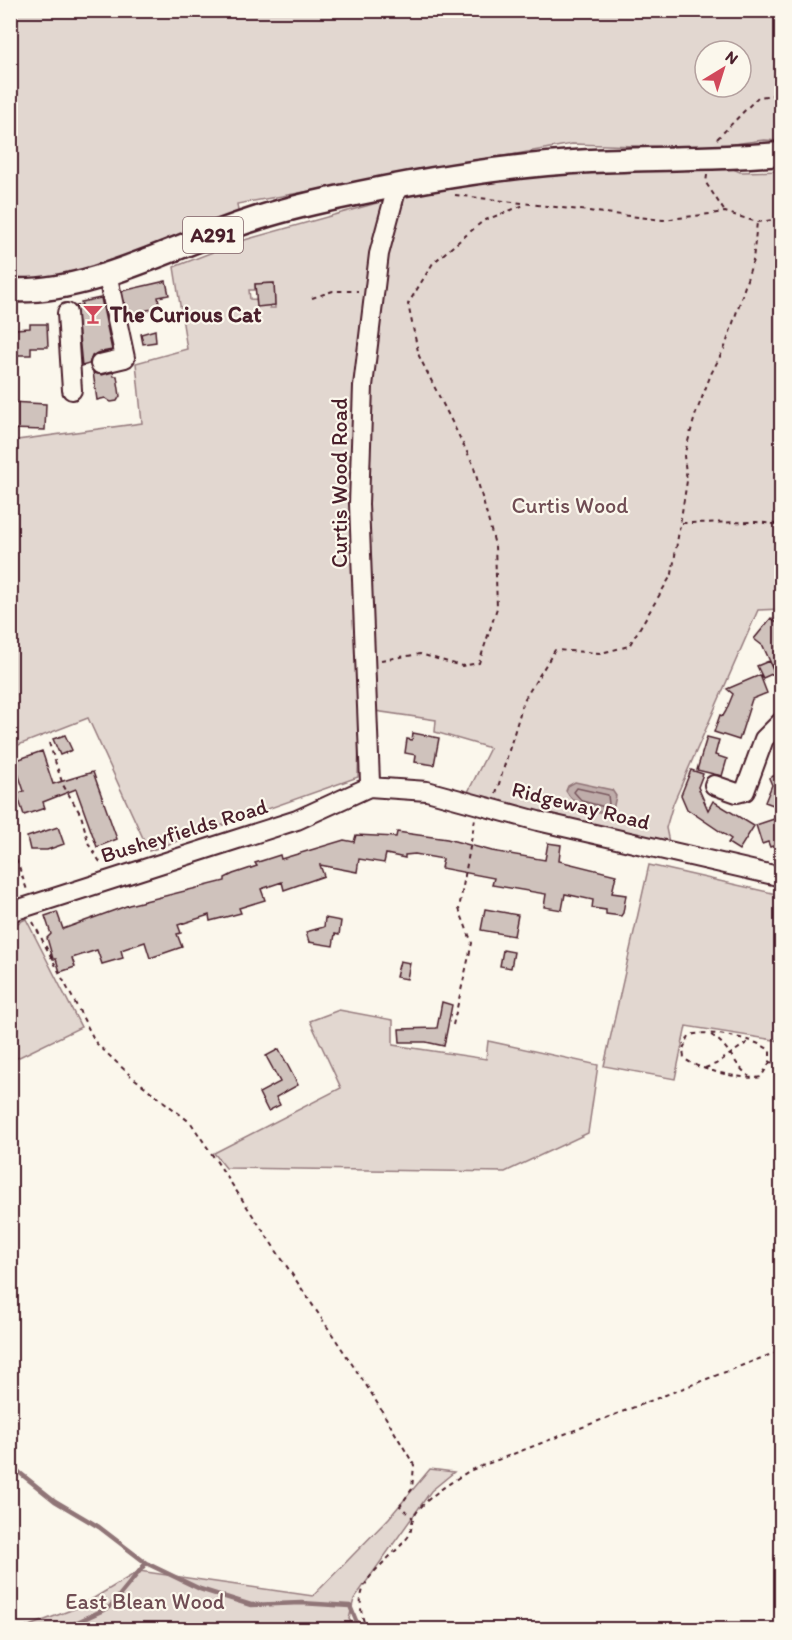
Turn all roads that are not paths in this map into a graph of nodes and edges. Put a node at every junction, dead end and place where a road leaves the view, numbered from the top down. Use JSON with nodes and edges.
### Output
{"nodes":[{"id":1,"x":782,"y":154,"type":"edge"},
{"id":2,"x":397,"y":187,"type":"junction"},
{"id":3,"x":107,"y":273,"type":"junction"},
{"id":4,"x":61,"y":286,"type":"junction"},
{"id":5,"x":11,"y":293,"type":"edge"},
{"id":6,"x":100,"y":364,"type":"dead end"},
{"id":7,"x":72,"y":390,"type":"dead end"},
{"id":8,"x":782,"y":721,"type":"edge"},
{"id":9,"x":371,"y":785,"type":"junction"},
{"id":10,"x":714,"y":785,"type":"dead end"},
{"id":11,"x":782,"y":878,"type":"edge"},
{"id":12,"x":10,"y":912,"type":"edge"}],
"edges":[{"from":1,"to":2,"type":"main road","number":"A291"},
{"from":2,"to":3,"type":"main road","number":"A291"},
{"from":2,"to":9,"type":"street","name":"Curtis Wood Road"},
{"from":3,"to":4,"type":"main road","number":"A291"},
{"from":3,"to":6,"type":"street"},
{"from":4,"to":5,"type":"main road","number":"A291"},
{"from":4,"to":7,"type":"street"},
{"from":8,"to":10,"type":"street"},
{"from":9,"to":11,"type":"street","name":"Ridgeway Road"},
{"from":9,"to":12,"type":"street","name":"Busheyfields Road"}]}
